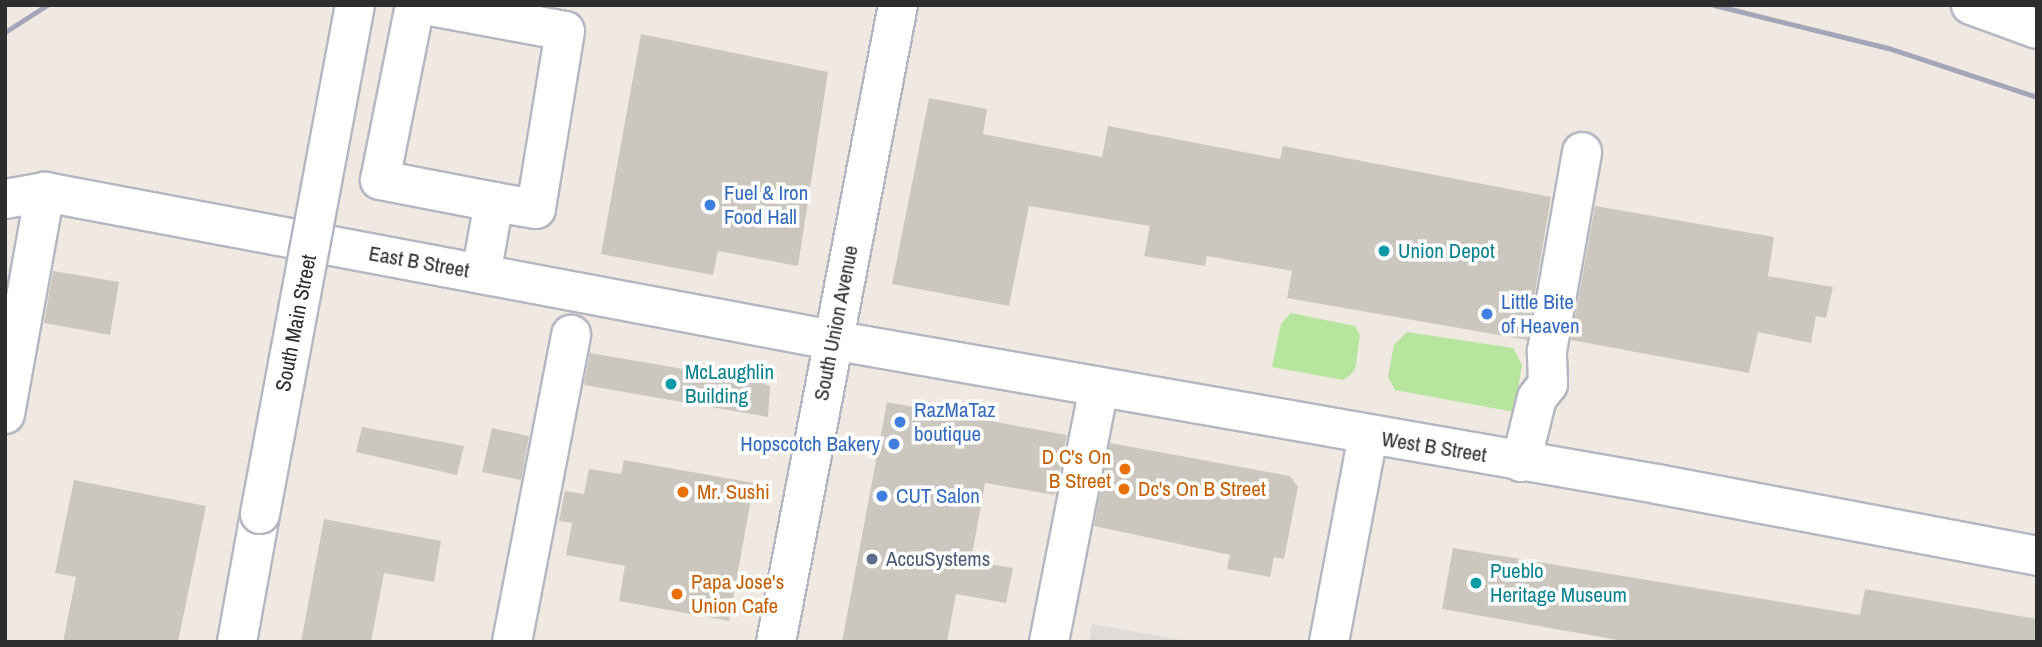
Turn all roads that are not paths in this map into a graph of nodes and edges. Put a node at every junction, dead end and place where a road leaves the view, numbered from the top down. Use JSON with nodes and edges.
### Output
{"nodes":[{"id":1,"x":355,"y":5,"type":"edge"},
{"id":2,"x":415,"y":5,"type":"edge"},
{"id":3,"x":425,"y":5,"type":"edge"},
{"id":4,"x":898,"y":5,"type":"edge"},
{"id":5,"x":1971,"y":5,"type":"edge"},
{"id":6,"x":2037,"y":29,"type":"edge"},
{"id":7,"x":1582,"y":152,"type":"dead end"},
{"id":8,"x":46,"y":192,"type":"junction"},
{"id":9,"x":5,"y":199,"type":"edge"},
{"id":10,"x":494,"y":202,"type":"junction"},
{"id":11,"x":481,"y":274,"type":"junction"},
{"id":12,"x":571,"y":335,"type":"dead end"},
{"id":13,"x":832,"y":340,"type":"junction"},
{"id":14,"x":1099,"y":387,"type":"junction"},
{"id":15,"x":5,"y":414,"type":"edge"},
{"id":16,"x":1368,"y":436,"type":"junction"},
{"id":17,"x":1521,"y":461,"type":"junction"},
{"id":18,"x":2037,"y":556,"type":"edge"},
{"id":19,"x":237,"y":642,"type":"edge"},
{"id":20,"x":512,"y":642,"type":"edge"},
{"id":21,"x":776,"y":642,"type":"edge"},
{"id":22,"x":1049,"y":642,"type":"edge"},
{"id":23,"x":1329,"y":642,"type":"edge"}],
"edges":[{"from":1,"to":19,"type":"street","name":"South Main Street","bridge":true},
{"from":2,"to":10,"type":"street"},
{"from":3,"to":10,"type":"street"},
{"from":4,"to":13,"type":"street","name":"South Union Avenue"},
{"from":5,"to":6,"type":"street"},
{"from":7,"to":17,"type":"street"},
{"from":8,"to":9,"type":"street","name":"East B Street"},
{"from":8,"to":11,"type":"street","name":"East B Street"},
{"from":8,"to":15,"type":"street"},
{"from":10,"to":11,"type":"street"},
{"from":11,"to":13,"type":"street","name":"East B Street"},
{"from":12,"to":20,"type":"street"},
{"from":13,"to":14,"type":"street","name":"West B Street"},
{"from":13,"to":21,"type":"street","name":"South Union Avenue"},
{"from":14,"to":16,"type":"street","name":"West B Street"},
{"from":14,"to":22,"type":"street"},
{"from":16,"to":17,"type":"street","name":"West B Street"},
{"from":16,"to":23,"type":"street"},
{"from":17,"to":18,"type":"street","name":"West B Street"}]}
